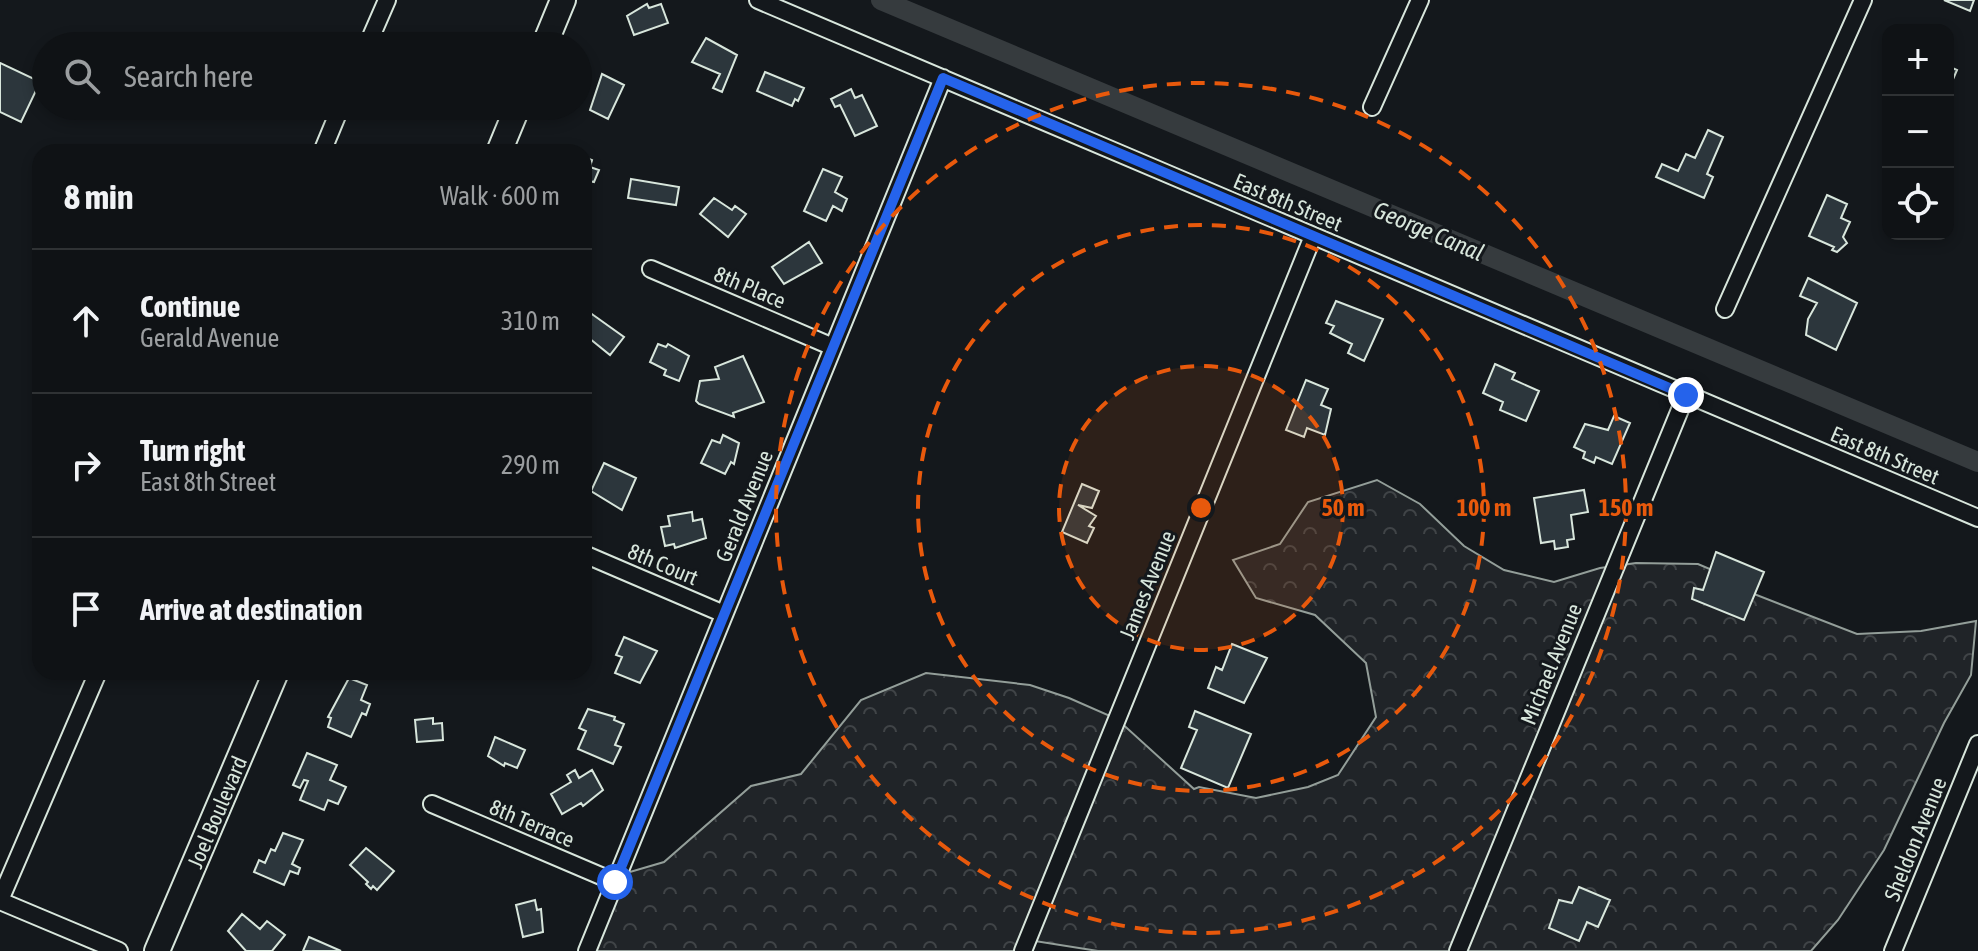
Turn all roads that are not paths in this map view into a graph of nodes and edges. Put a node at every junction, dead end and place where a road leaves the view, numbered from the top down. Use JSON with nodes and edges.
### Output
{"nodes":[{"id":1,"x":387,"y":0,"type":"edge"},
{"id":2,"x":563,"y":0,"type":"edge"},
{"id":3,"x":758,"y":0,"type":"edge"},
{"id":4,"x":1420,"y":0,"type":"edge"},
{"id":5,"x":1863,"y":0,"type":"edge"},
{"id":6,"x":373,"y":32,"type":"edge"},
{"id":7,"x":550,"y":32,"type":"edge"},
{"id":8,"x":943,"y":78,"type":"junction"},
{"id":9,"x":1372,"y":107,"type":"dead end"},
{"id":10,"x":335,"y":120,"type":"edge"},
{"id":11,"x":512,"y":120,"type":"edge"},
{"id":12,"x":325,"y":144,"type":"edge"},
{"id":13,"x":502,"y":144,"type":"edge"},
{"id":14,"x":1313,"y":236,"type":"junction"},
{"id":15,"x":651,"y":269,"type":"dead end"},
{"id":16,"x":1725,"y":309,"type":"dead end"},
{"id":17,"x":833,"y":347,"type":"junction"},
{"id":18,"x":1686,"y":395,"type":"junction"},
{"id":19,"x":1978,"y":518,"type":"edge"},
{"id":20,"x":592,"y":557,"type":"edge"},
{"id":21,"x":724,"y":614,"type":"junction"},
{"id":22,"x":95,"y":680,"type":"edge"},
{"id":23,"x":273,"y":680,"type":"edge"},
{"id":24,"x":1978,"y":744,"type":"edge"},
{"id":25,"x":432,"y":804,"type":"dead end"},
{"id":26,"x":615,"y":882,"type":"junction"},
{"id":27,"x":0,"y":900,"type":"edge"},
{"id":28,"x":119,"y":951,"type":"edge"},
{"id":29,"x":157,"y":951,"type":"edge"},
{"id":30,"x":587,"y":951,"type":"edge"},
{"id":31,"x":1023,"y":951,"type":"edge"},
{"id":32,"x":1458,"y":951,"type":"edge"},
{"id":33,"x":1893,"y":951,"type":"edge"}],
"edges":[{"from":1,"to":6,"type":"street"},
{"from":2,"to":7,"type":"main road"},
{"from":3,"to":8,"type":"street","name":"East 8th Street"},
{"from":4,"to":9,"type":"street"},
{"from":5,"to":16,"type":"street"},
{"from":8,"to":14,"type":"street","name":"East 8th Street"},
{"from":8,"to":17,"type":"street","name":"Gerald Avenue"},
{"from":10,"to":12,"type":"street"},
{"from":11,"to":13,"type":"main road"},
{"from":14,"to":18,"type":"street","name":"East 8th Street"},
{"from":14,"to":31,"type":"street","name":"James Avenue"},
{"from":15,"to":17,"type":"street","name":"8th Place"},
{"from":17,"to":21,"type":"street","name":"Gerald Avenue"},
{"from":18,"to":19,"type":"street","name":"East 8th Street"},
{"from":18,"to":32,"type":"street","name":"Michael Avenue"},
{"from":20,"to":21,"type":"street","name":"8th Court"},
{"from":21,"to":26,"type":"street","name":"Gerald Avenue"},
{"from":22,"to":27,"type":"street"},
{"from":23,"to":29,"type":"main road","name":"Joel Boulevard"},
{"from":24,"to":33,"type":"street","name":"Sheldon Avenue"},
{"from":25,"to":26,"type":"street","name":"8th Terrace"},
{"from":26,"to":30,"type":"street","name":"Gerald Avenue"},
{"from":27,"to":28,"type":"street"}]}
